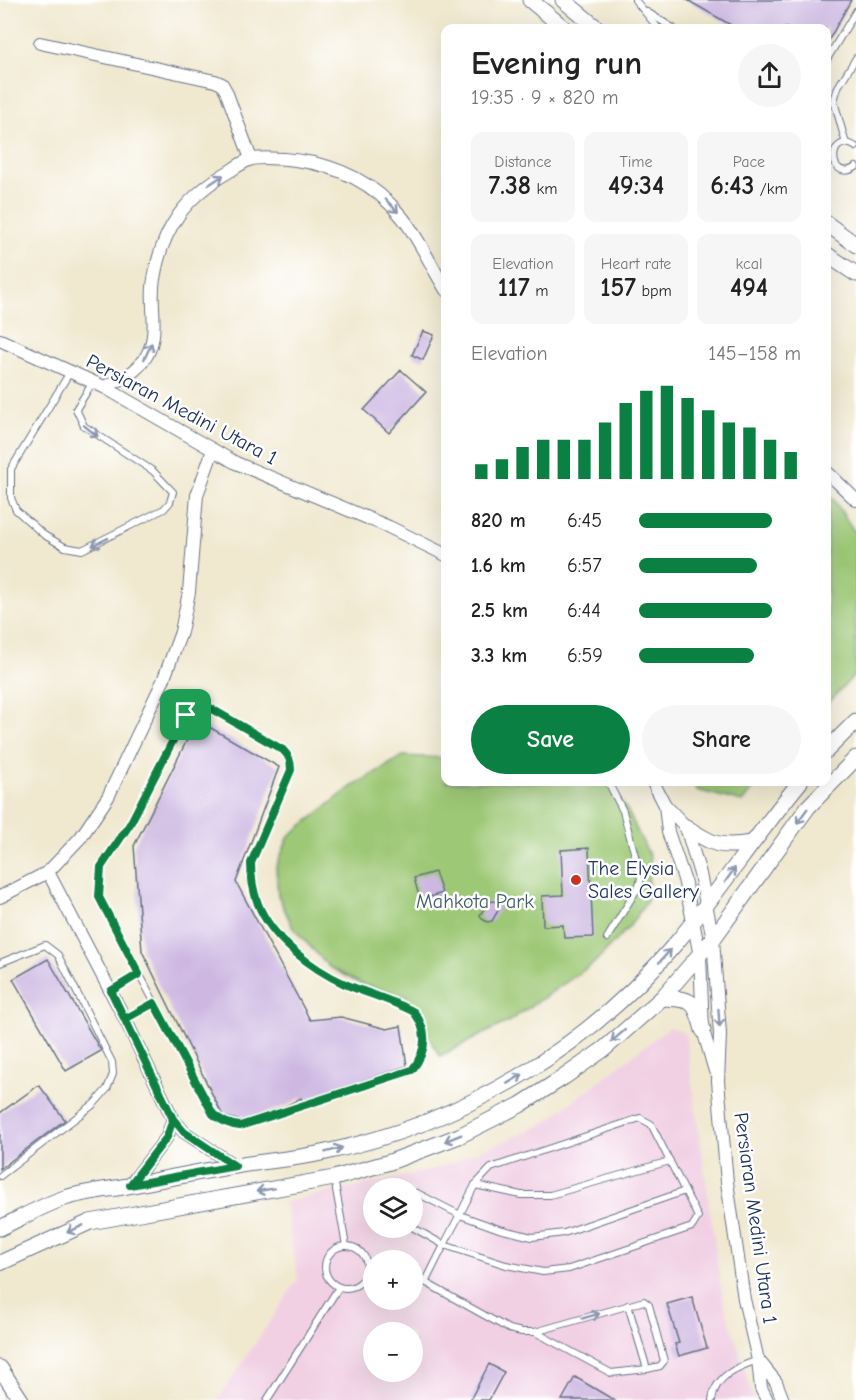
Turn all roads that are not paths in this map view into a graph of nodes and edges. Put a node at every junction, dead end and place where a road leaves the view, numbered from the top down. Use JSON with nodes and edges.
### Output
{"nodes":[{"id":1,"x":530,"y":0,"type":"edge"},
{"id":2,"x":563,"y":0,"type":"edge"},
{"id":3,"x":635,"y":0,"type":"edge"},
{"id":4,"x":644,"y":11,"type":"junction"},
{"id":5,"x":856,"y":11,"type":"edge"},
{"id":6,"x":559,"y":24,"type":"edge"},
{"id":7,"x":592,"y":24,"type":"edge"},
{"id":8,"x":655,"y":24,"type":"edge"},
{"id":9,"x":667,"y":24,"type":"edge"},
{"id":10,"x":40,"y":43,"type":"dead end"},
{"id":11,"x":831,"y":53,"type":"edge"},
{"id":12,"x":856,"y":58,"type":"edge"},
{"id":13,"x":846,"y":144,"type":"junction"},
{"id":14,"x":856,"y":147,"type":"edge"},
{"id":15,"x":251,"y":159,"type":"junction"},
{"id":16,"x":855,"y":170,"type":"edge"},
{"id":17,"x":831,"y":227,"type":"edge"},
{"id":18,"x":856,"y":245,"type":"edge"},
{"id":19,"x":831,"y":257,"type":"edge"},
{"id":20,"x":856,"y":274,"type":"edge"},
{"id":21,"x":441,"y":282,"type":"edge"},
{"id":22,"x":0,"y":340,"type":"edge"},
{"id":23,"x":70,"y":372,"type":"junction"},
{"id":24,"x":98,"y":385,"type":"junction"},
{"id":25,"x":213,"y":450,"type":"junction"},
{"id":26,"x":831,"y":476,"type":"edge"},
{"id":27,"x":856,"y":500,"type":"edge"},
{"id":28,"x":441,"y":553,"type":"edge"},
{"id":29,"x":856,"y":721,"type":"edge"},
{"id":30,"x":831,"y":746,"type":"edge"},
{"id":31,"x":856,"y":758,"type":"edge"},
{"id":32,"x":831,"y":784,"type":"edge"},
{"id":33,"x":610,"y":786,"type":"edge"},
{"id":34,"x":655,"y":786,"type":"edge"},
{"id":35,"x":797,"y":786,"type":"edge"},
{"id":36,"x":829,"y":786,"type":"edge"},
{"id":37,"x":665,"y":805,"type":"junction"},
{"id":38,"x":686,"y":827,"type":"junction"},
{"id":39,"x":752,"y":843,"type":"junction"},
{"id":40,"x":48,"y":872,"type":"junction"},
{"id":41,"x":0,"y":897,"type":"edge"},
{"id":42,"x":706,"y":905,"type":"junction"},
{"id":43,"x":693,"y":921,"type":"junction"},
{"id":44,"x":607,"y":938,"type":"dead end"},
{"id":45,"x":713,"y":939,"type":"junction"},
{"id":46,"x":700,"y":956,"type":"junction"},
{"id":47,"x":0,"y":963,"type":"edge"},
{"id":48,"x":139,"y":974,"type":"junction"},
{"id":49,"x":111,"y":991,"type":"junction"},
{"id":50,"x":662,"y":998,"type":"junction"},
{"id":51,"x":154,"y":1003,"type":"junction"},
{"id":52,"x":125,"y":1019,"type":"junction"},
{"id":53,"x":703,"y":1030,"type":"junction"},
{"id":54,"x":718,"y":1081,"type":"junction"},
{"id":55,"x":173,"y":1119,"type":"junction"},
{"id":56,"x":669,"y":1161,"type":"junction"},
{"id":57,"x":235,"y":1166,"type":"junction"},
{"id":58,"x":0,"y":1176,"type":"edge"},
{"id":59,"x":334,"y":1178,"type":"junction"},
{"id":60,"x":130,"y":1185,"type":"junction"},
{"id":61,"x":475,"y":1185,"type":"junction"},
{"id":62,"x":685,"y":1191,"type":"junction"},
{"id":63,"x":423,"y":1196,"type":"edge"},
{"id":64,"x":460,"y":1215,"type":"junction"},
{"id":65,"x":0,"y":1228,"type":"edge"},
{"id":66,"x":423,"y":1233,"type":"edge"},
{"id":67,"x":444,"y":1245,"type":"junction"},
{"id":68,"x":346,"y":1246,"type":"junction"},
{"id":69,"x":363,"y":1255,"type":"edge"},
{"id":70,"x":0,"y":1263,"type":"edge"},
{"id":71,"x":363,"y":1278,"type":"edge"},
{"id":72,"x":423,"y":1280,"type":"edge"},
{"id":73,"x":426,"y":1281,"type":"junction"},
{"id":74,"x":339,"y":1287,"type":"junction"},
{"id":75,"x":627,"y":1305,"type":"junction"},
{"id":76,"x":535,"y":1332,"type":"junction"},
{"id":77,"x":758,"y":1360,"type":"junction"},
{"id":78,"x":0,"y":1368,"type":"edge"},
{"id":79,"x":647,"y":1369,"type":"junction"},
{"id":80,"x":21,"y":1400,"type":"edge"},
{"id":81,"x":267,"y":1400,"type":"edge"},
{"id":82,"x":711,"y":1400,"type":"edge"},
{"id":83,"x":766,"y":1400,"type":"edge"},
{"id":84,"x":783,"y":1400,"type":"edge"}],
"edges":[{"from":1,"to":6,"type":"street"},
{"from":2,"to":7,"type":"street"},
{"from":3,"to":4,"type":"lane"},
{"from":4,"to":8,"type":"lane"},
{"from":4,"to":9,"type":"lane"},
{"from":5,"to":11,"type":"lane"},
{"from":10,"to":15,"type":"street"},
{"from":12,"to":13,"type":"lane"},
{"from":13,"to":14,"type":"lane"},
{"from":13,"to":16,"type":"lane"},
{"from":15,"to":21,"type":"street","one_way":true},
{"from":24,"to":15,"type":"street","one_way":true},
{"from":17,"to":18,"type":"street"},
{"from":19,"to":20,"type":"street"},
{"from":22,"to":23,"type":"street","name":"Persiaran Medini Utara 1"},
{"from":23,"to":24,"type":"street","name":"Persiaran Medini Utara 1"},
{"from":24,"to":23,"type":"lane","one_way":true},
{"from":24,"to":25,"type":"street","name":"Persiaran Medini Utara 1"},
{"from":25,"to":28,"type":"street","name":"Persiaran Medini Utara 1"},
{"from":25,"to":40,"type":"street"},
{"from":26,"to":27,"type":"street"},
{"from":29,"to":30,"type":"street"},
{"from":31,"to":32,"type":"street","one_way":true},
{"from":33,"to":44,"type":"lane"},
{"from":34,"to":37,"type":"street","name":"Persiaran Medini Utara 1"},
{"from":35,"to":39,"type":"street"},
{"from":36,"to":45,"type":"street","one_way":true},
{"from":37,"to":38,"type":"street","name":"Persiaran Medini Utara 1"},
{"from":37,"to":43,"type":"street","name":"Persiaran Medini Utara 1"},
{"from":38,"to":39,"type":"street"},
{"from":38,"to":42,"type":"street","name":"Persiaran Medini Utara 1"},
{"from":42,"to":39,"type":"street","one_way":true},
{"from":40,"to":41,"type":"street"},
{"from":40,"to":49,"type":"street"},
{"from":42,"to":43,"type":"street"},
{"from":42,"to":45,"type":"street","name":"Persiaran Medini Utara 1"},
{"from":43,"to":46,"type":"street","name":"Persiaran Medini Utara 1"},
{"from":57,"to":43,"type":"street","one_way":true},
{"from":45,"to":46,"type":"street"},
{"from":45,"to":54,"type":"street","name":"Persiaran Medini Utara 1","one_way":true},
{"from":46,"to":50,"type":"street"},
{"from":46,"to":53,"type":"street","name":"Persiaran Medini Utara 1"},
{"from":47,"to":58,"type":"lane"},
{"from":48,"to":49,"type":"lane"},
{"from":48,"to":51,"type":"lane"},
{"from":48,"to":51,"type":"lane"},
{"from":49,"to":52,"type":"street"},
{"from":50,"to":53,"type":"street"},
{"from":50,"to":59,"type":"street","one_way":true},
{"from":51,"to":52,"type":"lane"},
{"from":52,"to":55,"type":"street"},
{"from":53,"to":54,"type":"street","name":"Persiaran Medini Utara 1"},
{"from":54,"to":77,"type":"street","name":"Persiaran Medini Utara 1"},
{"from":55,"to":57,"type":"street"},
{"from":55,"to":60,"type":"street"},
{"from":56,"to":61,"type":"lane"},
{"from":56,"to":61,"type":"lane"},
{"from":56,"to":62,"type":"lane"},
{"from":57,"to":60,"type":"street"},
{"from":59,"to":68,"type":"lane"},
{"from":59,"to":70,"type":"street","one_way":true},
{"from":60,"to":65,"type":"street"},
{"from":61,"to":64,"type":"lane"},
{"from":62,"to":64,"type":"lane"},
{"from":62,"to":67,"type":"lane"},
{"from":63,"to":64,"type":"lane"},
{"from":64,"to":67,"type":"lane"},
{"from":66,"to":67,"type":"lane"},
{"from":67,"to":73,"type":"lane"},
{"from":68,"to":69,"type":"lane"},
{"from":68,"to":74,"type":"lane"},
{"from":71,"to":74,"type":"lane"},
{"from":72,"to":73,"type":"lane"},
{"from":73,"to":76,"type":"lane"},
{"from":74,"to":81,"type":"lane"},
{"from":76,"to":75,"type":"lane","one_way":true},
{"from":75,"to":79,"type":"lane"},
{"from":75,"to":79,"type":"lane"},
{"from":76,"to":79,"type":"lane"},
{"from":77,"to":82,"type":"lane"},
{"from":77,"to":83,"type":"street","name":"Persiaran Medini Utara 1"},
{"from":77,"to":84,"type":"street","name":"Persiaran Medini Utara 1"},
{"from":78,"to":80,"type":"street"}]}
